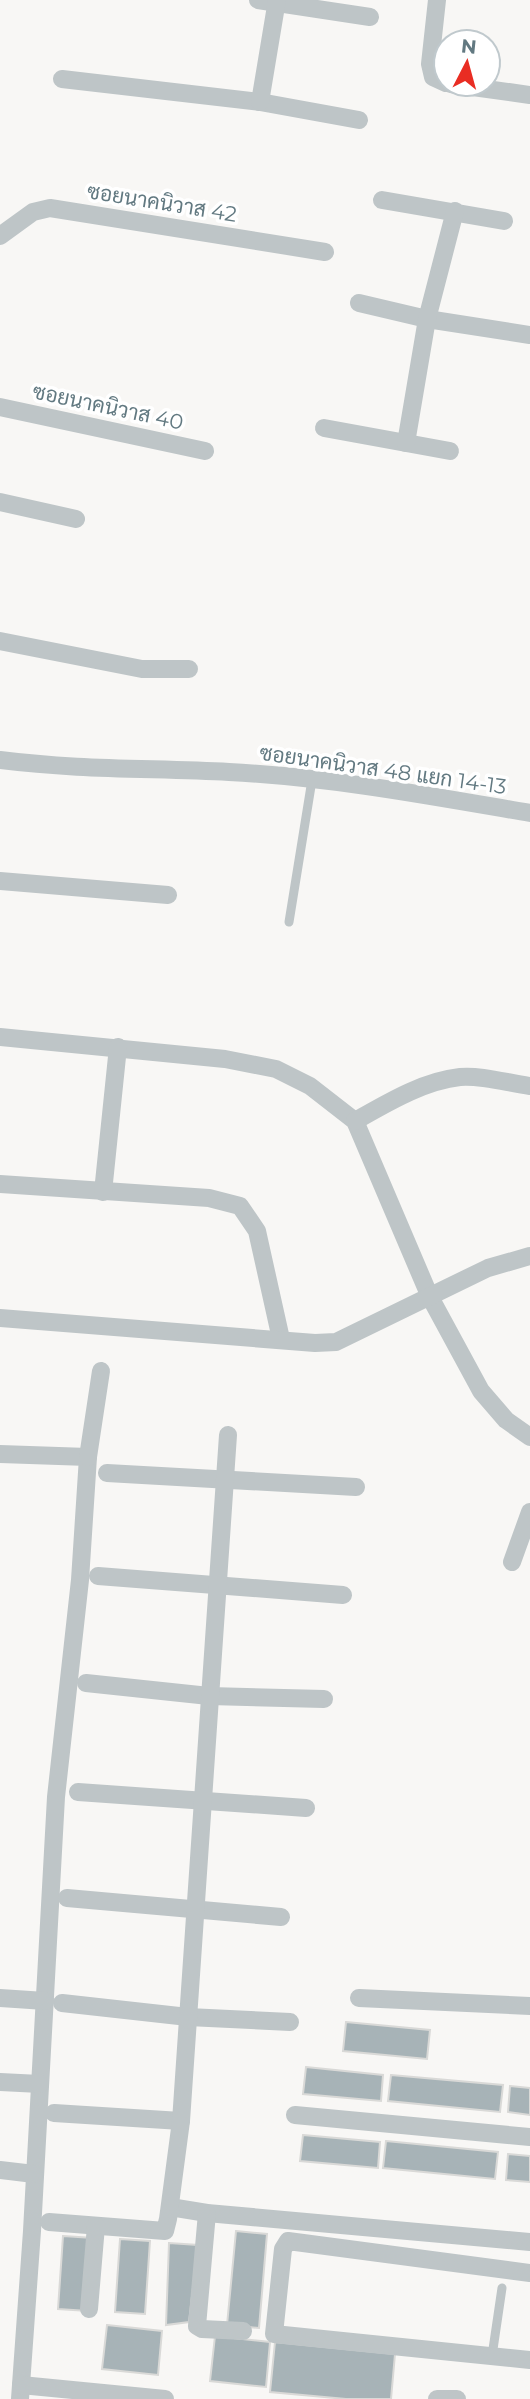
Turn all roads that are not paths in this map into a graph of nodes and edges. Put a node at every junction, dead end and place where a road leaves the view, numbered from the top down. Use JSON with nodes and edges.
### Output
{"nodes":[{"id":1,"x":258,"y":0,"type":"edge"},
{"id":2,"x":437,"y":0,"type":"edge"},
{"id":3,"x":277,"y":1,"type":"edge"},
{"id":4,"x":370,"y":17,"type":"dead end"},
{"id":5,"x":434,"y":28,"type":"edge"},
{"id":6,"x":432,"y":46,"type":"edge"},
{"id":7,"x":432,"y":73,"type":"edge"},
{"id":8,"x":62,"y":79,"type":"dead end"},
{"id":9,"x":502,"y":91,"type":"edge"},
{"id":10,"x":530,"y":95,"type":"edge"},
{"id":11,"x":260,"y":102,"type":"junction"},
{"id":12,"x":359,"y":120,"type":"dead end"},
{"id":13,"x":382,"y":200,"type":"dead end"},
{"id":14,"x":455,"y":211,"type":"junction"},
{"id":15,"x":504,"y":220,"type":"dead end"},
{"id":16,"x":0,"y":236,"type":"edge"},
{"id":17,"x":325,"y":252,"type":"dead end"},
{"id":18,"x":359,"y":303,"type":"dead end"},
{"id":19,"x":427,"y":318,"type":"junction"},
{"id":20,"x":530,"y":335,"type":"edge"},
{"id":21,"x":0,"y":407,"type":"edge"},
{"id":22,"x":324,"y":428,"type":"dead end"},
{"id":23,"x":406,"y":443,"type":"junction"},
{"id":24,"x":205,"y":451,"type":"dead end"},
{"id":25,"x":450,"y":452,"type":"dead end"},
{"id":26,"x":0,"y":502,"type":"edge"},
{"id":27,"x":76,"y":519,"type":"dead end"},
{"id":28,"x":0,"y":641,"type":"edge"},
{"id":29,"x":189,"y":669,"type":"dead end"},
{"id":30,"x":0,"y":760,"type":"edge"},
{"id":31,"x":312,"y":780,"type":"junction"},
{"id":32,"x":530,"y":813,"type":"edge"},
{"id":33,"x":0,"y":881,"type":"edge"},
{"id":34,"x":168,"y":895,"type":"dead end"},
{"id":35,"x":289,"y":922,"type":"dead end"},
{"id":36,"x":0,"y":1037,"type":"edge"},
{"id":37,"x":118,"y":1047,"type":"junction"},
{"id":38,"x":530,"y":1086,"type":"edge"},
{"id":39,"x":355,"y":1121,"type":"junction"},
{"id":40,"x":0,"y":1184,"type":"edge"},
{"id":41,"x":103,"y":1192,"type":"junction"},
{"id":42,"x":530,"y":1256,"type":"edge"},
{"id":43,"x":430,"y":1297,"type":"junction"},
{"id":44,"x":0,"y":1318,"type":"edge"},
{"id":45,"x":281,"y":1339,"type":"junction"},
{"id":46,"x":101,"y":1371,"type":"dead end"},
{"id":47,"x":228,"y":1435,"type":"dead end"},
{"id":48,"x":530,"y":1437,"type":"edge"},
{"id":49,"x":0,"y":1454,"type":"edge"},
{"id":50,"x":88,"y":1457,"type":"junction"},
{"id":51,"x":107,"y":1473,"type":"dead end"},
{"id":52,"x":225,"y":1480,"type":"junction"},
{"id":53,"x":356,"y":1488,"type":"dead end"},
{"id":54,"x":530,"y":1512,"type":"edge"},
{"id":55,"x":512,"y":1562,"type":"dead end"},
{"id":56,"x":98,"y":1576,"type":"dead end"},
{"id":57,"x":216,"y":1587,"type":"junction"},
{"id":58,"x":343,"y":1595,"type":"dead end"},
{"id":59,"x":86,"y":1683,"type":"dead end"},
{"id":60,"x":209,"y":1696,"type":"junction"},
{"id":61,"x":324,"y":1699,"type":"dead end"},
{"id":62,"x":78,"y":1792,"type":"dead end"},
{"id":63,"x":202,"y":1801,"type":"junction"},
{"id":64,"x":306,"y":1808,"type":"dead end"},
{"id":65,"x":66,"y":1898,"type":"dead end"},
{"id":66,"x":195,"y":1911,"type":"junction"},
{"id":67,"x":281,"y":1917,"type":"dead end"},
{"id":68,"x":359,"y":1997,"type":"dead end"},
{"id":69,"x":0,"y":1998,"type":"edge"},
{"id":70,"x":54,"y":2002,"type":"junction"},
{"id":71,"x":530,"y":2006,"type":"edge"},
{"id":72,"x":188,"y":2017,"type":"junction"},
{"id":73,"x":290,"y":2022,"type":"dead end"},
{"id":74,"x":0,"y":2082,"type":"edge"},
{"id":75,"x":40,"y":2084,"type":"junction"},
{"id":76,"x":54,"y":2113,"type":"dead end"},
{"id":77,"x":295,"y":2115,"type":"dead end"},
{"id":78,"x":181,"y":2121,"type":"junction"},
{"id":79,"x":530,"y":2137,"type":"edge"},
{"id":80,"x":0,"y":2170,"type":"edge"},
{"id":81,"x":34,"y":2174,"type":"junction"},
{"id":82,"x":170,"y":2207,"type":"junction"},
{"id":83,"x":207,"y":2213,"type":"junction"},
{"id":84,"x":49,"y":2222,"type":"dead end"},
{"id":85,"x":96,"y":2226,"type":"junction"},
{"id":86,"x":530,"y":2242,"type":"edge"},
{"id":87,"x":530,"y":2273,"type":"edge"},
{"id":88,"x":502,"y":2288,"type":"dead end"},
{"id":89,"x":89,"y":2309,"type":"dead end"},
{"id":90,"x":243,"y":2331,"type":"dead end"},
{"id":91,"x":492,"y":2356,"type":"junction"},
{"id":92,"x":530,"y":2360,"type":"edge"},
{"id":93,"x":20,"y":2392,"type":"edge"},
{"id":94,"x":165,"y":2399,"type":"edge"},
{"id":95,"x":437,"y":2399,"type":"edge"},
{"id":96,"x":457,"y":2399,"type":"edge"}],
"edges":[{"from":1,"to":3,"type":"street"},
{"from":2,"to":5,"type":"street"},
{"from":3,"to":4,"type":"street"},
{"from":3,"to":11,"type":"street"},
{"from":6,"to":7,"type":"street"},
{"from":8,"to":11,"type":"street"},
{"from":9,"to":10,"type":"street"},
{"from":11,"to":12,"type":"street"},
{"from":13,"to":14,"type":"street"},
{"from":14,"to":15,"type":"street"},
{"from":14,"to":19,"type":"street"},
{"from":16,"to":17,"type":"street","name":"ซอยนาคนิวาส 42"},
{"from":18,"to":19,"type":"street"},
{"from":19,"to":20,"type":"street"},
{"from":19,"to":23,"type":"street"},
{"from":21,"to":24,"type":"street","name":"ซอยนาคนิวาส 40"},
{"from":22,"to":23,"type":"street"},
{"from":23,"to":25,"type":"street"},
{"from":26,"to":27,"type":"street"},
{"from":28,"to":29,"type":"street"},
{"from":30,"to":31,"type":"street","name":"ซอยนาคนิวาส 48 แยก 14-13"},
{"from":31,"to":32,"type":"street","name":"ซอยนาคนิวาส 48 แยก 14-13"},
{"from":31,"to":35,"type":"lane"},
{"from":33,"to":34,"type":"street"},
{"from":36,"to":37,"type":"street"},
{"from":37,"to":39,"type":"street"},
{"from":37,"to":41,"type":"street"},
{"from":38,"to":39,"type":"street"},
{"from":39,"to":43,"type":"street"},
{"from":40,"to":41,"type":"street"},
{"from":41,"to":45,"type":"street"},
{"from":42,"to":43,"type":"street"},
{"from":43,"to":45,"type":"street"},
{"from":43,"to":48,"type":"street"},
{"from":44,"to":45,"type":"street"},
{"from":46,"to":50,"type":"street"},
{"from":47,"to":52,"type":"street"},
{"from":49,"to":50,"type":"street"},
{"from":50,"to":70,"type":"street"},
{"from":51,"to":52,"type":"street"},
{"from":52,"to":53,"type":"street"},
{"from":52,"to":57,"type":"street"},
{"from":54,"to":55,"type":"street"},
{"from":56,"to":57,"type":"street"},
{"from":57,"to":58,"type":"street"},
{"from":57,"to":60,"type":"street"},
{"from":59,"to":60,"type":"street"},
{"from":60,"to":61,"type":"street"},
{"from":60,"to":63,"type":"street"},
{"from":62,"to":63,"type":"street"},
{"from":63,"to":64,"type":"street"},
{"from":63,"to":66,"type":"street"},
{"from":65,"to":66,"type":"street"},
{"from":66,"to":67,"type":"street"},
{"from":66,"to":72,"type":"street"},
{"from":68,"to":71,"type":"street"},
{"from":69,"to":70,"type":"street"},
{"from":70,"to":72,"type":"street"},
{"from":70,"to":75,"type":"street"},
{"from":72,"to":73,"type":"street"},
{"from":72,"to":78,"type":"street"},
{"from":74,"to":75,"type":"street"},
{"from":75,"to":81,"type":"street"},
{"from":76,"to":78,"type":"street"},
{"from":77,"to":79,"type":"street"},
{"from":78,"to":82,"type":"street"},
{"from":80,"to":81,"type":"street"},
{"from":81,"to":93,"type":"street"},
{"from":82,"to":83,"type":"street"},
{"from":82,"to":85,"type":"street"},
{"from":83,"to":86,"type":"street"},
{"from":83,"to":90,"type":"street"},
{"from":84,"to":85,"type":"street"},
{"from":85,"to":89,"type":"street"},
{"from":87,"to":91,"type":"street"},
{"from":88,"to":91,"type":"lane"},
{"from":91,"to":92,"type":"street"},
{"from":93,"to":94,"type":"street"},
{"from":95,"to":96,"type":"street"}]}
